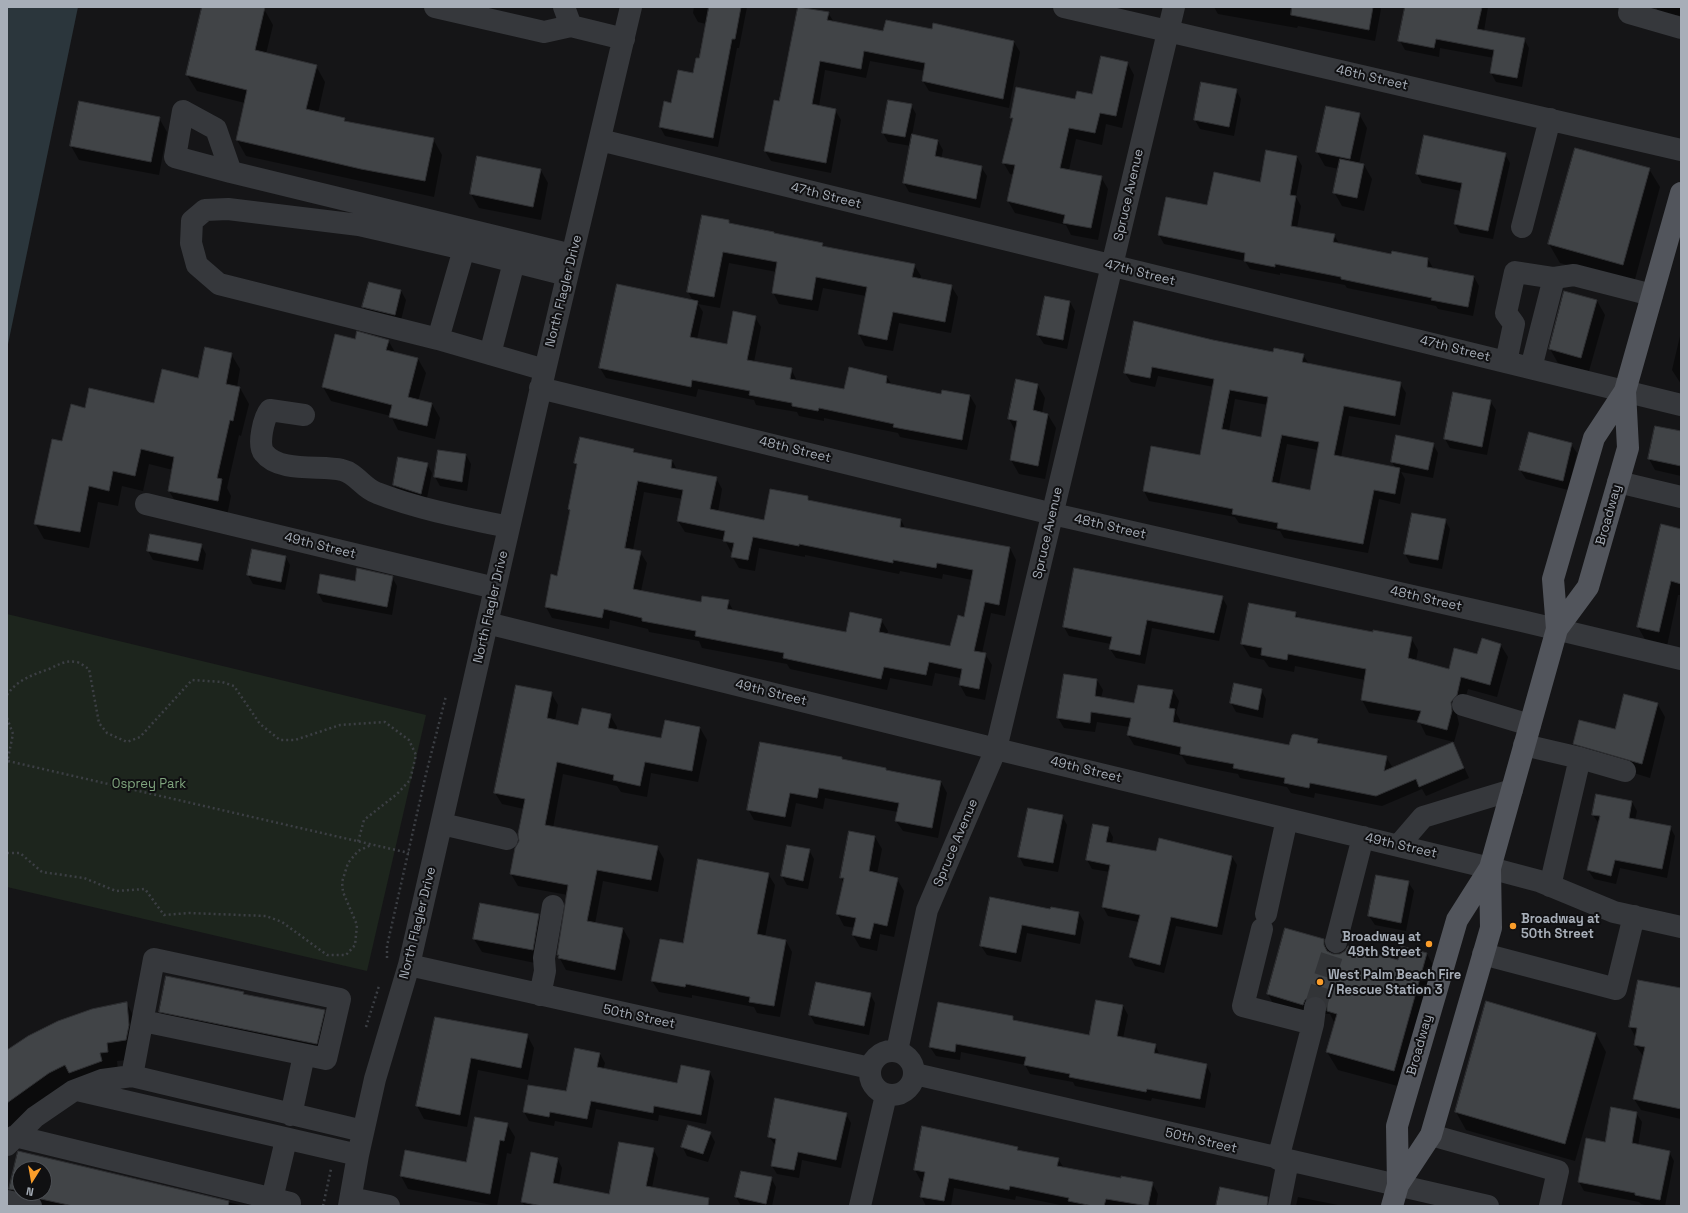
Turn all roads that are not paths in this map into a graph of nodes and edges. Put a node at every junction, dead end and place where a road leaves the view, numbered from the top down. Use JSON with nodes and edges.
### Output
{"nodes":[{"id":1,"x":435,"y":7,"type":"edge"},
{"id":2,"x":631,"y":7,"type":"edge"},
{"id":3,"x":1064,"y":7,"type":"edge"},
{"id":4,"x":1174,"y":7,"type":"edge"},
{"id":5,"x":1630,"y":7,"type":"edge"},
{"id":6,"x":567,"y":16,"type":"edge"},
{"id":7,"x":1681,"y":28,"type":"edge"},
{"id":8,"x":1168,"y":30,"type":"junction"},
{"id":9,"x":624,"y":39,"type":"junction"},
{"id":10,"x":1550,"y":120,"type":"junction"},
{"id":11,"x":600,"y":140,"type":"junction"},
{"id":12,"x":1681,"y":150,"type":"edge"},
{"id":13,"x":231,"y":172,"type":"dead end"},
{"id":14,"x":1681,"y":193,"type":"edge"},
{"id":15,"x":1522,"y":227,"type":"dead end"},
{"id":16,"x":464,"y":249,"type":"junction"},
{"id":17,"x":514,"y":262,"type":"junction"},
{"id":18,"x":570,"y":265,"type":"junction"},
{"id":19,"x":1112,"y":266,"type":"junction"},
{"id":20,"x":1554,"y":278,"type":"junction"},
{"id":21,"x":1652,"y":295,"type":"junction"},
{"id":22,"x":438,"y":339,"type":"junction"},
{"id":23,"x":490,"y":354,"type":"junction"},
{"id":24,"x":1506,"y":362,"type":"junction"},
{"id":25,"x":1531,"y":368,"type":"junction"},
{"id":26,"x":542,"y":379,"type":"junction"},
{"id":27,"x":1625,"y":391,"type":"junction"},
{"id":28,"x":1681,"y":405,"type":"edge"},
{"id":29,"x":304,"y":415,"type":"dead end"},
{"id":30,"x":1618,"y":482,"type":"junction"},
{"id":31,"x":1681,"y":497,"type":"edge"},
{"id":32,"x":146,"y":504,"type":"dead end"},
{"id":33,"x":1053,"y":514,"type":"junction"},
{"id":34,"x":509,"y":527,"type":"junction"},
{"id":35,"x":495,"y":588,"type":"junction"},
{"id":36,"x":487,"y":623,"type":"junction"},
{"id":37,"x":1557,"y":629,"type":"junction"},
{"id":38,"x":1681,"y":659,"type":"edge"},
{"id":39,"x":1463,"y":705,"type":"dead end"},
{"id":40,"x":1527,"y":735,"type":"junction"},
{"id":41,"x":996,"y":749,"type":"junction"},
{"id":42,"x":1580,"y":758,"type":"junction"},
{"id":43,"x":1625,"y":771,"type":"dead end"},
{"id":44,"x":1512,"y":790,"type":"junction"},
{"id":45,"x":1287,"y":819,"type":"junction"},
{"id":46,"x":442,"y":824,"type":"junction"},
{"id":47,"x":1363,"y":837,"type":"junction"},
{"id":48,"x":507,"y":839,"type":"dead end"},
{"id":49,"x":1398,"y":846,"type":"junction"},
{"id":50,"x":1490,"y":868,"type":"junction"},
{"id":51,"x":1550,"y":886,"type":"junction"},
{"id":52,"x":553,"y":906,"type":"dead end"},
{"id":53,"x":1634,"y":916,"type":"junction"},
{"id":54,"x":1681,"y":928,"type":"edge"},
{"id":55,"x":1336,"y":942,"type":"tunnel mouth"},
{"id":56,"x":1483,"y":954,"type":"junction"},
{"id":57,"x":409,"y":965,"type":"junction"},
{"id":58,"x":540,"y":995,"type":"junction"},
{"id":59,"x":143,"y":1021,"type":"junction"},
{"id":60,"x":897,"y":1051,"type":"junction"},
{"id":61,"x":304,"y":1055,"type":"junction"},
{"id":62,"x":870,"y":1068,"type":"junction"},
{"id":63,"x":915,"y":1074,"type":"junction"},
{"id":64,"x":132,"y":1076,"type":"junction"},
{"id":65,"x":77,"y":1090,"type":"junction"},
{"id":66,"x":886,"y":1095,"type":"junction"},
{"id":67,"x":291,"y":1115,"type":"junction"},
{"id":68,"x":363,"y":1131,"type":"junction"},
{"id":69,"x":1431,"y":1135,"type":"junction"},
{"id":70,"x":11,"y":1140,"type":"edge"},
{"id":71,"x":286,"y":1140,"type":"junction"},
{"id":72,"x":358,"y":1155,"type":"junction"},
{"id":73,"x":1283,"y":1160,"type":"junction"},
{"id":74,"x":1398,"y":1185,"type":"junction"},
{"id":75,"x":7,"y":1200,"type":"edge"},
{"id":76,"x":281,"y":1202,"type":"edge"},
{"id":77,"x":350,"y":1202,"type":"edge"},
{"id":78,"x":1455,"y":1202,"type":"edge"},
{"id":79,"x":31,"y":1206,"type":"edge"},
{"id":80,"x":389,"y":1206,"type":"edge"},
{"id":81,"x":860,"y":1206,"type":"edge"},
{"id":82,"x":1279,"y":1206,"type":"edge"},
{"id":83,"x":1392,"y":1206,"type":"edge"},
{"id":84,"x":1488,"y":1206,"type":"edge"},
{"id":85,"x":1550,"y":1206,"type":"edge"}],
"edges":[{"from":1,"to":6,"type":"street"},
{"from":2,"to":9,"type":"street","name":"North Flagler Drive"},
{"from":3,"to":8,"type":"street","name":"46th Street"},
{"from":4,"to":8,"type":"street","name":"Spruce Avenue"},
{"from":5,"to":7,"type":"street"},
{"from":6,"to":9,"type":"street"},
{"from":8,"to":10,"type":"street","name":"46th Street"},
{"from":8,"to":19,"type":"street","name":"Spruce Avenue"},
{"from":9,"to":11,"type":"street","name":"North Flagler Drive"},
{"from":10,"to":12,"type":"street","name":"46th Street"},
{"from":10,"to":15,"type":"street"},
{"from":11,"to":18,"type":"street","name":"North Flagler Drive"},
{"from":11,"to":19,"type":"street","name":"47th Street"},
{"from":13,"to":18,"type":"street"},
{"from":14,"to":21,"type":"main road","name":"Broadway"},
{"from":16,"to":17,"type":"street"},
{"from":16,"to":22,"type":"street"},
{"from":16,"to":22,"type":"street","name":"48th Street"},
{"from":17,"to":18,"type":"street"},
{"from":17,"to":23,"type":"street"},
{"from":18,"to":26,"type":"street","name":"North Flagler Drive"},
{"from":19,"to":24,"type":"street","name":"47th Street"},
{"from":19,"to":33,"type":"street","name":"Spruce Avenue"},
{"from":20,"to":21,"type":"street"},
{"from":20,"to":24,"type":"street"},
{"from":20,"to":25,"type":"street"},
{"from":21,"to":27,"type":"main road","name":"Broadway"},
{"from":22,"to":23,"type":"street","name":"48th Street"},
{"from":23,"to":26,"type":"street","name":"48th Street"},
{"from":24,"to":25,"type":"street","name":"47th Street"},
{"from":25,"to":27,"type":"street","name":"47th Street"},
{"from":26,"to":33,"type":"street","name":"48th Street"},
{"from":26,"to":34,"type":"street","name":"North Flagler Drive"},
{"from":27,"to":28,"type":"street","name":"47th Street"},
{"from":27,"to":30,"type":"main road","name":"Broadway"},
{"from":27,"to":37,"type":"main road","name":"Broadway"},
{"from":29,"to":34,"type":"street"},
{"from":30,"to":31,"type":"street"},
{"from":30,"to":37,"type":"main road","name":"Broadway"},
{"from":32,"to":35,"type":"street","name":"49th Street"},
{"from":33,"to":37,"type":"street","name":"48th Street"},
{"from":33,"to":41,"type":"street","name":"Spruce Avenue"},
{"from":34,"to":35,"type":"street","name":"North Flagler Drive"},
{"from":35,"to":36,"type":"street","name":"North Flagler Drive"},
{"from":36,"to":41,"type":"street","name":"49th Street"},
{"from":36,"to":46,"type":"street","name":"North Flagler Drive"},
{"from":37,"to":38,"type":"street","name":"48th Street"},
{"from":37,"to":40,"type":"main road","name":"Broadway"},
{"from":39,"to":40,"type":"street"},
{"from":40,"to":42,"type":"street"},
{"from":40,"to":44,"type":"main road","name":"Broadway"},
{"from":41,"to":45,"type":"street","name":"49th Street"},
{"from":41,"to":60,"type":"street","name":"Spruce Avenue"},
{"from":42,"to":43,"type":"street"},
{"from":42,"to":51,"type":"street"},
{"from":44,"to":49,"type":"street"},
{"from":44,"to":50,"type":"main road","name":"Broadway"},
{"from":45,"to":47,"type":"street","name":"49th Street"},
{"from":45,"to":73,"type":"street"},
{"from":46,"to":48,"type":"street"},
{"from":46,"to":57,"type":"street","name":"North Flagler Drive"},
{"from":47,"to":49,"type":"street","name":"49th Street"},
{"from":47,"to":55,"type":"street"},
{"from":49,"to":50,"type":"street","name":"49th Street"},
{"from":50,"to":51,"type":"street","name":"49th Street"},
{"from":50,"to":56,"type":"main road","name":"Broadway"},
{"from":50,"to":74,"type":"main road","name":"Broadway"},
{"from":51,"to":53,"type":"street","name":"49th Street"},
{"from":52,"to":58,"type":"street"},
{"from":53,"to":54,"type":"street","name":"49th Street"},
{"from":53,"to":56,"type":"street"},
{"from":56,"to":69,"type":"main road","name":"Broadway"},
{"from":57,"to":58,"type":"street","name":"50th Street"},
{"from":57,"to":68,"type":"street","name":"North Flagler Drive"},
{"from":58,"to":62,"type":"street","name":"50th Street"},
{"from":59,"to":61,"type":"street"},
{"from":59,"to":61,"type":"street"},
{"from":59,"to":64,"type":"street"},
{"from":60,"to":62,"type":"street"},
{"from":60,"to":63,"type":"street"},
{"from":61,"to":67,"type":"street"},
{"from":62,"to":66,"type":"street"},
{"from":63,"to":66,"type":"street"},
{"from":63,"to":73,"type":"street","name":"50th Street"},
{"from":64,"to":65,"type":"street"},
{"from":64,"to":67,"type":"street"},
{"from":65,"to":70,"type":"street"},
{"from":65,"to":71,"type":"street"},
{"from":66,"to":81,"type":"street"},
{"from":67,"to":68,"type":"street"},
{"from":68,"to":72,"type":"street","name":"North Flagler Drive"},
{"from":69,"to":74,"type":"main road","name":"Broadway"},
{"from":69,"to":85,"type":"street"},
{"from":70,"to":76,"type":"street"},
{"from":71,"to":72,"type":"street"},
{"from":71,"to":76,"type":"street"},
{"from":72,"to":77,"type":"street","name":"North Flagler Drive"},
{"from":73,"to":74,"type":"street","name":"50th Street"},
{"from":73,"to":82,"type":"street"},
{"from":74,"to":78,"type":"street","name":"50th Street"},
{"from":74,"to":83,"type":"main road","name":"Broadway"},
{"from":75,"to":79,"type":"street"},
{"from":77,"to":80,"type":"street"},
{"from":78,"to":84,"type":"street","name":"50th Street"}]}
